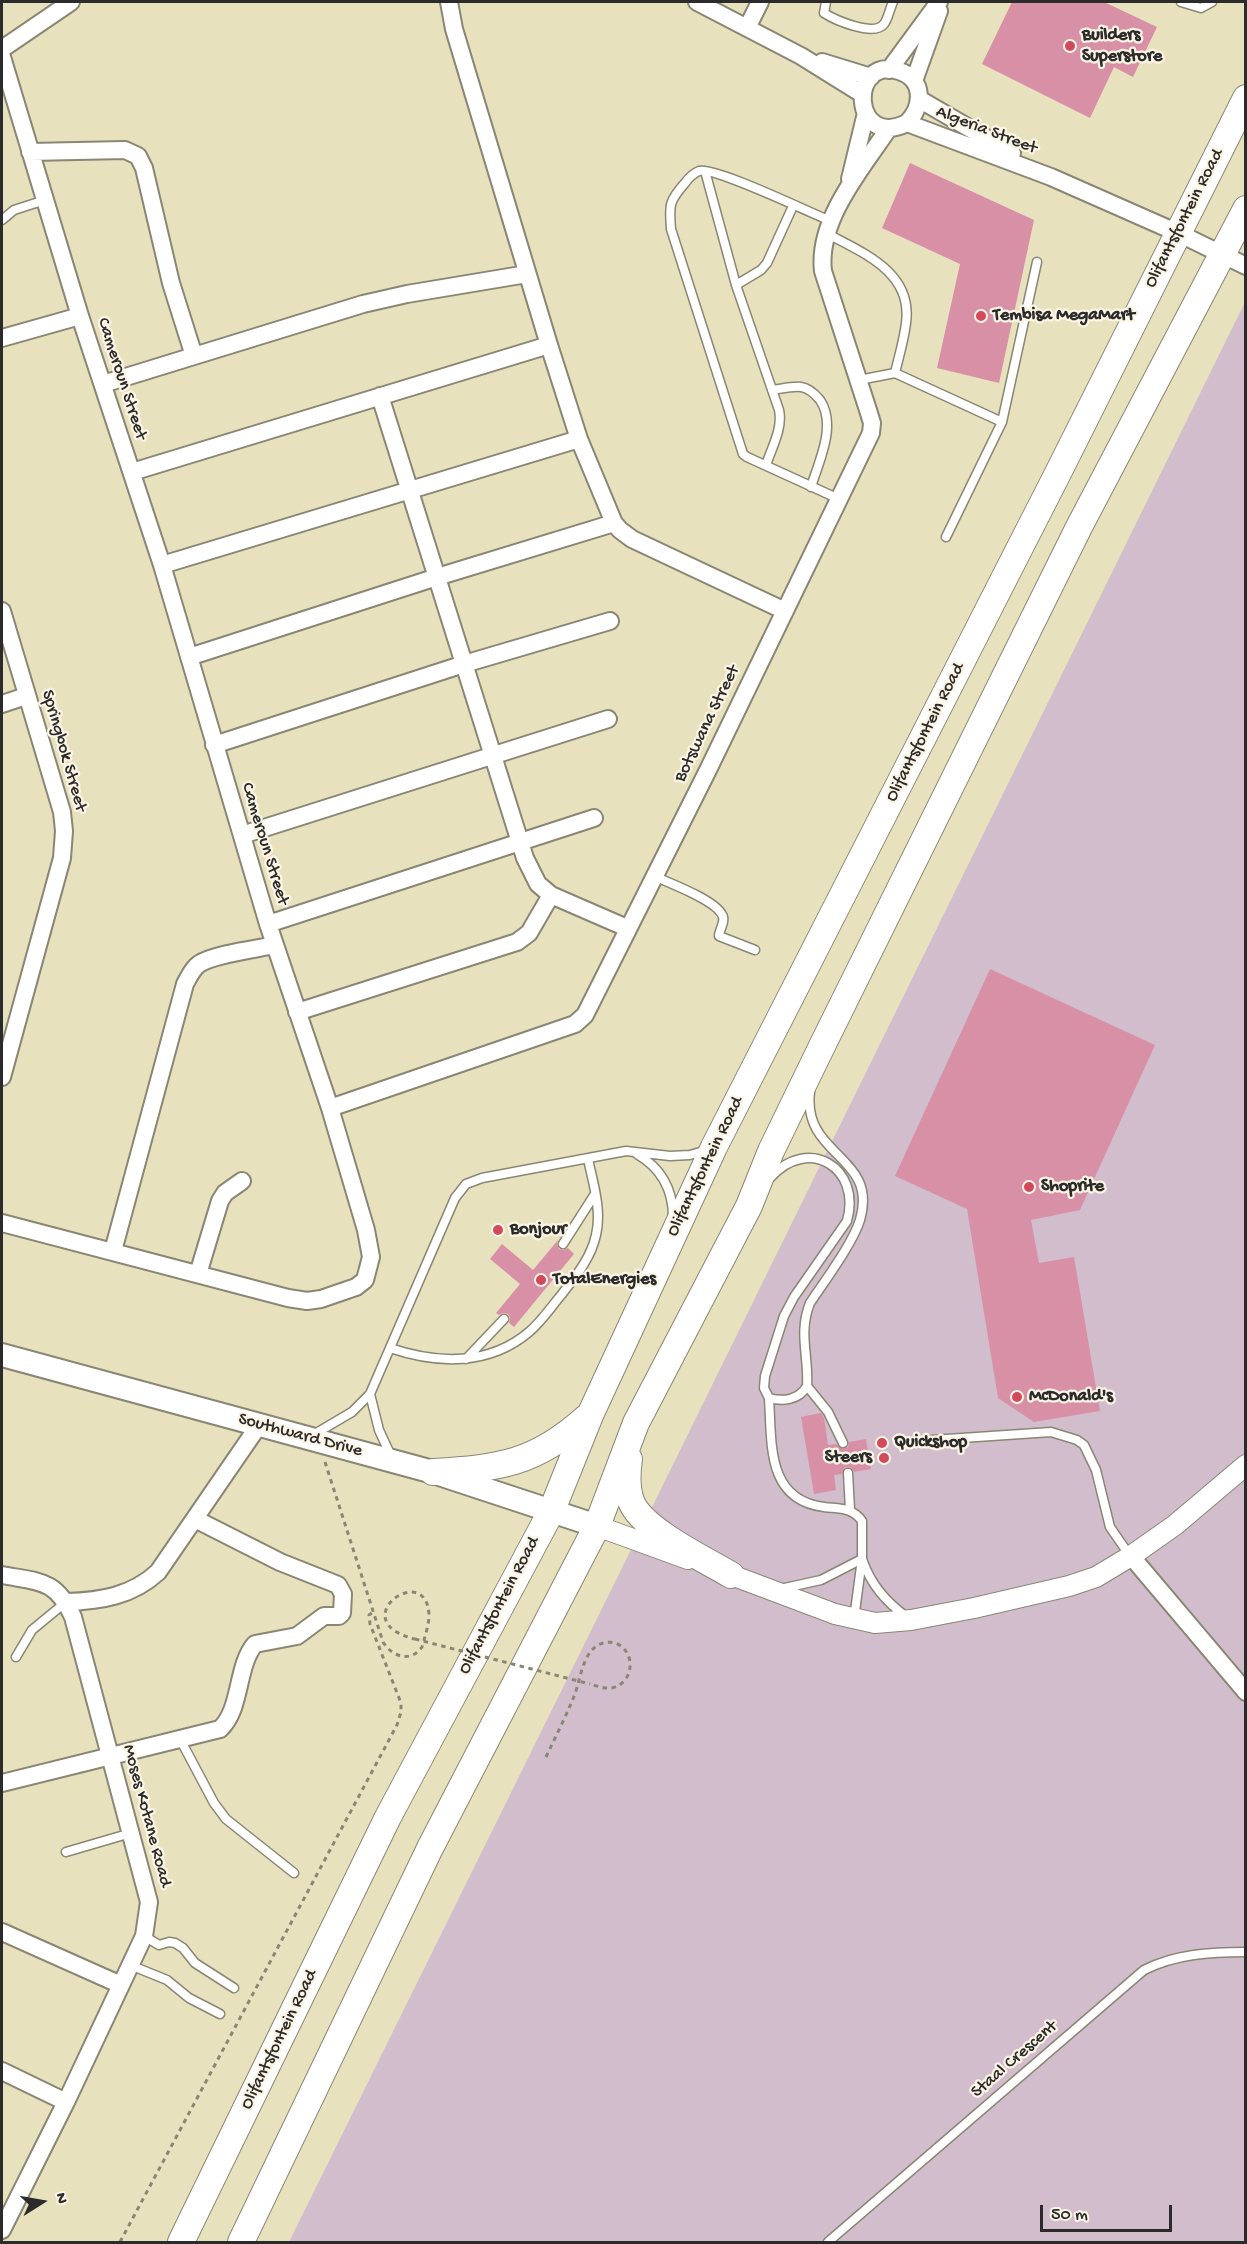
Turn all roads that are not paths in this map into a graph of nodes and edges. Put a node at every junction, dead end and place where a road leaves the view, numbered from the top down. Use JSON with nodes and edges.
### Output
{"nodes":[{"id":1,"x":71,"y":2,"type":"edge"},
{"id":2,"x":449,"y":2,"type":"edge"},
{"id":3,"x":697,"y":2,"type":"edge"},
{"id":4,"x":760,"y":2,"type":"edge"},
{"id":5,"x":826,"y":2,"type":"edge"},
{"id":6,"x":893,"y":2,"type":"edge"},
{"id":7,"x":941,"y":2,"type":"edge"},
{"id":8,"x":1181,"y":2,"type":"edge"},
{"id":9,"x":1212,"y":2,"type":"edge"},
{"id":10,"x":748,"y":26,"type":"junction"},
{"id":11,"x":2,"y":49,"type":"edge"},
{"id":12,"x":801,"y":56,"type":"junction"},
{"id":13,"x":2,"y":57,"type":"edge"},
{"id":14,"x":889,"y":70,"type":"junction"},
{"id":15,"x":871,"y":77,"type":"junction"},
{"id":16,"x":914,"y":81,"type":"junction"},
{"id":17,"x":862,"y":94,"type":"junction"},
{"id":18,"x":1245,"y":98,"type":"edge"},
{"id":19,"x":920,"y":99,"type":"junction"},
{"id":20,"x":866,"y":113,"type":"junction"},
{"id":21,"x":907,"y":123,"type":"junction"},
{"id":22,"x":889,"y":128,"type":"junction"},
{"id":23,"x":30,"y":152,"type":"junction"},
{"id":24,"x":705,"y":171,"type":"junction"},
{"id":25,"x":1051,"y":177,"type":"junction"},
{"id":26,"x":847,"y":192,"type":"junction"},
{"id":27,"x":45,"y":200,"type":"junction"},
{"id":28,"x":793,"y":206,"type":"junction"},
{"id":29,"x":1245,"y":210,"type":"edge"},
{"id":30,"x":2,"y":220,"type":"edge"},
{"id":31,"x":828,"y":227,"type":"junction"},
{"id":32,"x":1178,"y":233,"type":"junction"},
{"id":33,"x":1234,"y":261,"type":"edge"},
{"id":34,"x":1036,"y":262,"type":"dead end"},
{"id":35,"x":527,"y":274,"type":"junction"},
{"id":36,"x":736,"y":285,"type":"junction"},
{"id":37,"x":80,"y":316,"type":"junction"},
{"id":38,"x":2,"y":338,"type":"edge"},
{"id":39,"x":549,"y":345,"type":"junction"},
{"id":40,"x":194,"y":356,"type":"junction"},
{"id":41,"x":896,"y":373,"type":"junction"},
{"id":42,"x":859,"y":380,"type":"junction"},
{"id":43,"x":103,"y":384,"type":"junction"},
{"id":44,"x":772,"y":390,"type":"junction"},
{"id":45,"x":380,"y":396,"type":"junction"},
{"id":46,"x":1002,"y":422,"type":"junction"},
{"id":47,"x":579,"y":439,"type":"junction"},
{"id":48,"x":766,"y":465,"type":"junction"},
{"id":49,"x":132,"y":472,"type":"junction"},
{"id":50,"x":811,"y":487,"type":"junction"},
{"id":51,"x":409,"y":491,"type":"junction"},
{"id":52,"x":839,"y":499,"type":"junction"},
{"id":53,"x":614,"y":523,"type":"junction"},
{"id":54,"x":946,"y":537,"type":"dead end"},
{"id":55,"x":162,"y":565,"type":"junction"},
{"id":56,"x":437,"y":577,"type":"junction"},
{"id":57,"x":2,"y":611,"type":"edge"},
{"id":58,"x":785,"y":611,"type":"junction"},
{"id":59,"x":610,"y":621,"type":"dead end"},
{"id":60,"x":189,"y":657,"type":"junction"},
{"id":61,"x":464,"y":664,"type":"junction"},
{"id":62,"x":26,"y":696,"type":"junction"},
{"id":63,"x":2,"y":704,"type":"edge"},
{"id":64,"x":608,"y":719,"type":"dead end"},
{"id":65,"x":214,"y":745,"type":"junction"},
{"id":66,"x":492,"y":756,"type":"junction"},
{"id":67,"x":594,"y":818,"type":"dead end"},
{"id":68,"x":242,"y":835,"type":"junction"},
{"id":69,"x":520,"y":844,"type":"junction"},
{"id":70,"x":654,"y":876,"type":"junction"},
{"id":71,"x":551,"y":895,"type":"junction"},
{"id":72,"x":268,"y":924,"type":"junction"},
{"id":73,"x":627,"y":928,"type":"junction"},
{"id":74,"x":275,"y":945,"type":"junction"},
{"id":75,"x":755,"y":950,"type":"dead end"},
{"id":76,"x":297,"y":1012,"type":"junction"},
{"id":77,"x":823,"y":1044,"type":"junction"},
{"id":78,"x":2,"y":1077,"type":"edge"},
{"id":79,"x":330,"y":1108,"type":"junction"},
{"id":80,"x":714,"y":1147,"type":"junction"},
{"id":81,"x":632,"y":1151,"type":"junction"},
{"id":82,"x":588,"y":1158,"type":"junction"},
{"id":83,"x":242,"y":1181,"type":"dead end"},
{"id":84,"x":595,"y":1194,"type":"junction"},
{"id":85,"x":749,"y":1206,"type":"junction"},
{"id":86,"x":2,"y":1223,"type":"edge"},
{"id":87,"x":672,"y":1235,"type":"junction"},
{"id":88,"x":563,"y":1244,"type":"dead end"},
{"id":89,"x":113,"y":1251,"type":"junction"},
{"id":90,"x":198,"y":1274,"type":"junction"},
{"id":91,"x":504,"y":1319,"type":"dead end"},
{"id":92,"x":390,"y":1348,"type":"junction"},
{"id":93,"x":2,"y":1355,"type":"edge"},
{"id":94,"x":466,"y":1359,"type":"junction"},
{"id":95,"x":807,"y":1386,"type":"junction"},
{"id":96,"x":370,"y":1394,"type":"junction"},
{"id":97,"x":769,"y":1398,"type":"junction"},
{"id":98,"x":591,"y":1413,"type":"junction"},
{"id":99,"x":636,"y":1423,"type":"junction"},
{"id":100,"x":259,"y":1425,"type":"junction"},
{"id":101,"x":313,"y":1439,"type":"junction"},
{"id":102,"x":932,"y":1440,"type":"dead end"},
{"id":103,"x":843,"y":1443,"type":"dead end"},
{"id":104,"x":395,"y":1462,"type":"junction"},
{"id":105,"x":1245,"y":1465,"type":"edge"},
{"id":106,"x":433,"y":1472,"type":"junction"},
{"id":107,"x":848,"y":1473,"type":"dead end"},
{"id":108,"x":552,"y":1510,"type":"junction"},
{"id":109,"x":850,"y":1510,"type":"junction"},
{"id":110,"x":195,"y":1519,"type":"junction"},
{"id":111,"x":597,"y":1526,"type":"junction"},
{"id":112,"x":1131,"y":1557,"type":"junction"},
{"id":113,"x":862,"y":1559,"type":"junction"},
{"id":114,"x":2,"y":1575,"type":"edge"},
{"id":115,"x":731,"y":1575,"type":"junction"},
{"id":116,"x":769,"y":1590,"type":"junction"},
{"id":117,"x":66,"y":1602,"type":"junction"},
{"id":118,"x":854,"y":1619,"type":"junction"},
{"id":119,"x":911,"y":1620,"type":"junction"},
{"id":120,"x":16,"y":1657,"type":"dead end"},
{"id":121,"x":1245,"y":1692,"type":"edge"},
{"id":122,"x":179,"y":1738,"type":"junction"},
{"id":123,"x":110,"y":1755,"type":"junction"},
{"id":124,"x":2,"y":1783,"type":"edge"},
{"id":125,"x":132,"y":1833,"type":"junction"},
{"id":126,"x":66,"y":1852,"type":"dead end"},
{"id":127,"x":294,"y":1873,"type":"dead end"},
{"id":128,"x":2,"y":1932,"type":"edge"},
{"id":129,"x":144,"y":1936,"type":"junction"},
{"id":130,"x":1245,"y":1952,"type":"edge"},
{"id":131,"x":130,"y":1965,"type":"junction"},
{"id":132,"x":121,"y":1985,"type":"junction"},
{"id":133,"x":234,"y":1988,"type":"dead end"},
{"id":134,"x":220,"y":2014,"type":"dead end"},
{"id":135,"x":2,"y":2071,"type":"edge"},
{"id":136,"x":66,"y":2102,"type":"junction"},
{"id":137,"x":2,"y":2230,"type":"edge"},
{"id":138,"x":181,"y":2242,"type":"edge"},
{"id":139,"x":241,"y":2242,"type":"edge"},
{"id":140,"x":828,"y":2242,"type":"edge"}],
"edges":[{"from":1,"to":11,"type":"street"},
{"from":2,"to":35,"type":"street"},
{"from":3,"to":10,"type":"street"},
{"from":4,"to":10,"type":"street"},
{"from":5,"to":6,"type":"lane"},
{"from":7,"to":14,"type":"street"},
{"from":7,"to":16,"type":"street"},
{"from":8,"to":9,"type":"lane"},
{"from":10,"to":12,"type":"street"},
{"from":12,"to":15,"type":"street"},
{"from":12,"to":17,"type":"street"},
{"from":13,"to":23,"type":"street","name":"Cameroun Street"},
{"from":14,"to":15,"type":"street"},
{"from":14,"to":16,"type":"street"},
{"from":15,"to":17,"type":"street"},
{"from":16,"to":19,"type":"street","name":"Algeria Street"},
{"from":17,"to":20,"type":"street"},
{"from":18,"to":32,"type":"main road","name":"Olifantsfontein Road"},
{"from":19,"to":21,"type":"street","name":"Algeria Street"},
{"from":19,"to":25,"type":"street","name":"Algeria Street"},
{"from":20,"to":22,"type":"street"},
{"from":20,"to":26,"type":"street","name":"Botswana Street"},
{"from":21,"to":22,"type":"street","name":"Algeria Street"},
{"from":21,"to":25,"type":"street","name":"Algeria Street"},
{"from":22,"to":26,"type":"street","name":"Botswana Street"},
{"from":23,"to":27,"type":"street","name":"Cameroun Street"},
{"from":23,"to":40,"type":"street"},
{"from":24,"to":28,"type":"lane"},
{"from":24,"to":36,"type":"lane"},
{"from":24,"to":48,"type":"lane"},
{"from":25,"to":32,"type":"street","name":"Algeria Street"},
{"from":26,"to":31,"type":"street","name":"Botswana Street"},
{"from":27,"to":30,"type":"lane"},
{"from":27,"to":37,"type":"street","name":"Cameroun Street"},
{"from":28,"to":31,"type":"lane"},
{"from":28,"to":36,"type":"lane"},
{"from":29,"to":33,"type":"main road"},
{"from":31,"to":41,"type":"lane"},
{"from":31,"to":42,"type":"street","name":"Botswana Street"},
{"from":32,"to":33,"type":"street","name":"Algeria Street"},
{"from":32,"to":80,"type":"main road","name":"Olifantsfontein Road"},
{"from":33,"to":77,"type":"main road"},
{"from":34,"to":46,"type":"lane"},
{"from":35,"to":39,"type":"street"},
{"from":35,"to":40,"type":"street"},
{"from":36,"to":44,"type":"lane"},
{"from":37,"to":38,"type":"street"},
{"from":37,"to":43,"type":"street","name":"Cameroun Street"},
{"from":39,"to":45,"type":"street"},
{"from":39,"to":47,"type":"street"},
{"from":40,"to":43,"type":"street"},
{"from":41,"to":42,"type":"lane"},
{"from":41,"to":46,"type":"lane"},
{"from":42,"to":52,"type":"street","name":"Botswana Street"},
{"from":43,"to":49,"type":"street","name":"Cameroun Street"},
{"from":44,"to":48,"type":"lane"},
{"from":44,"to":50,"type":"lane"},
{"from":45,"to":49,"type":"street"},
{"from":45,"to":51,"type":"street"},
{"from":46,"to":54,"type":"lane"},
{"from":47,"to":51,"type":"street"},
{"from":47,"to":53,"type":"street"},
{"from":48,"to":50,"type":"lane"},
{"from":49,"to":55,"type":"street","name":"Cameroun Street"},
{"from":50,"to":52,"type":"lane"},
{"from":51,"to":55,"type":"street"},
{"from":51,"to":56,"type":"street"},
{"from":52,"to":58,"type":"street","name":"Botswana Street"},
{"from":53,"to":56,"type":"street"},
{"from":53,"to":58,"type":"street"},
{"from":55,"to":60,"type":"street","name":"Cameroun Street"},
{"from":56,"to":60,"type":"street"},
{"from":56,"to":61,"type":"street"},
{"from":57,"to":62,"type":"street","name":"Springbok Street"},
{"from":58,"to":70,"type":"street","name":"Botswana Street"},
{"from":59,"to":61,"type":"street"},
{"from":60,"to":65,"type":"street","name":"Cameroun Street"},
{"from":61,"to":65,"type":"street"},
{"from":61,"to":66,"type":"street"},
{"from":62,"to":63,"type":"street"},
{"from":62,"to":78,"type":"street","name":"Springbok Street"},
{"from":64,"to":66,"type":"street"},
{"from":65,"to":68,"type":"street","name":"Cameroun Street"},
{"from":66,"to":68,"type":"street"},
{"from":66,"to":69,"type":"street"},
{"from":67,"to":69,"type":"street"},
{"from":68,"to":72,"type":"street","name":"Cameroun Street"},
{"from":69,"to":71,"type":"street"},
{"from":69,"to":72,"type":"street"},
{"from":70,"to":73,"type":"street","name":"Botswana Street"},
{"from":70,"to":75,"type":"lane"},
{"from":71,"to":73,"type":"street"},
{"from":71,"to":76,"type":"street"},
{"from":72,"to":74,"type":"street","name":"Cameroun Street"},
{"from":73,"to":79,"type":"street","name":"Botswana Street"},
{"from":74,"to":76,"type":"street","name":"Cameroun Street"},
{"from":74,"to":89,"type":"street"},
{"from":76,"to":79,"type":"street","name":"Cameroun Street"},
{"from":77,"to":85,"type":"main road"},
{"from":77,"to":95,"type":"lane"},
{"from":79,"to":90,"type":"street","name":"Cameroun Street"},
{"from":80,"to":81,"type":"lane"},
{"from":80,"to":87,"type":"main road","name":"Olifantsfontein Road"},
{"from":81,"to":82,"type":"lane"},
{"from":81,"to":87,"type":"lane"},
{"from":82,"to":84,"type":"lane"},
{"from":82,"to":92,"type":"lane"},
{"from":83,"to":90,"type":"street"},
{"from":84,"to":88,"type":"lane"},
{"from":84,"to":94,"type":"lane"},
{"from":85,"to":97,"type":"lane"},
{"from":85,"to":99,"type":"main road"},
{"from":86,"to":89,"type":"street","name":"Cameroun Street"},
{"from":87,"to":98,"type":"main road","name":"Olifantsfontein Road"},
{"from":89,"to":90,"type":"street","name":"Cameroun Street"},
{"from":91,"to":94,"type":"lane"},
{"from":92,"to":94,"type":"lane"},
{"from":92,"to":96,"type":"lane"},
{"from":93,"to":100,"type":"main road","name":"Southward Drive"},
{"from":95,"to":97,"type":"lane"},
{"from":95,"to":103,"type":"lane"},
{"from":96,"to":101,"type":"lane"},
{"from":96,"to":104,"type":"lane"},
{"from":97,"to":109,"type":"lane"},
{"from":98,"to":106,"type":"main road"},
{"from":98,"to":108,"type":"main road","name":"Olifantsfontein Road"},
{"from":99,"to":111,"type":"main road"},
{"from":99,"to":115,"type":"main road"},
{"from":100,"to":101,"type":"main road","name":"Southward Drive"},
{"from":100,"to":110,"type":"street"},
{"from":101,"to":104,"type":"main road","name":"Southward Drive"},
{"from":102,"to":112,"type":"lane"},
{"from":104,"to":106,"type":"main road","name":"Southward Drive"},
{"from":105,"to":112,"type":"street"},
{"from":106,"to":108,"type":"main road","name":"Southward Drive"},
{"from":107,"to":109,"type":"lane"},
{"from":108,"to":111,"type":"main road","name":"Southward Drive"},
{"from":108,"to":138,"type":"main road","name":"Olifantsfontein Road"},
{"from":109,"to":113,"type":"lane"},
{"from":110,"to":117,"type":"street"},
{"from":110,"to":122,"type":"street"},
{"from":111,"to":115,"type":"street"},
{"from":111,"to":139,"type":"main road"},
{"from":112,"to":119,"type":"street"},
{"from":112,"to":121,"type":"street"},
{"from":113,"to":116,"type":"lane"},
{"from":113,"to":118,"type":"lane"},
{"from":113,"to":119,"type":"lane"},
{"from":114,"to":117,"type":"street","name":"Moses Kotane Road"},
{"from":115,"to":116,"type":"street"},
{"from":116,"to":118,"type":"street"},
{"from":117,"to":120,"type":"lane"},
{"from":117,"to":123,"type":"street","name":"Moses Kotane Road"},
{"from":118,"to":119,"type":"street"},
{"from":122,"to":123,"type":"street"},
{"from":122,"to":127,"type":"lane"},
{"from":123,"to":124,"type":"street"},
{"from":123,"to":125,"type":"street","name":"Moses Kotane Road"},
{"from":125,"to":126,"type":"lane"},
{"from":125,"to":129,"type":"street","name":"Moses Kotane Road"},
{"from":128,"to":132,"type":"street"},
{"from":129,"to":131,"type":"street","name":"Moses Kotane Road"},
{"from":129,"to":133,"type":"lane"},
{"from":130,"to":140,"type":"lane","name":"Staal Crescent"},
{"from":131,"to":132,"type":"street","name":"Moses Kotane Road"},
{"from":131,"to":134,"type":"lane"},
{"from":132,"to":136,"type":"street","name":"Moses Kotane Road"},
{"from":135,"to":136,"type":"street"},
{"from":136,"to":137,"type":"street","name":"Moses Kotane Road"}]}
